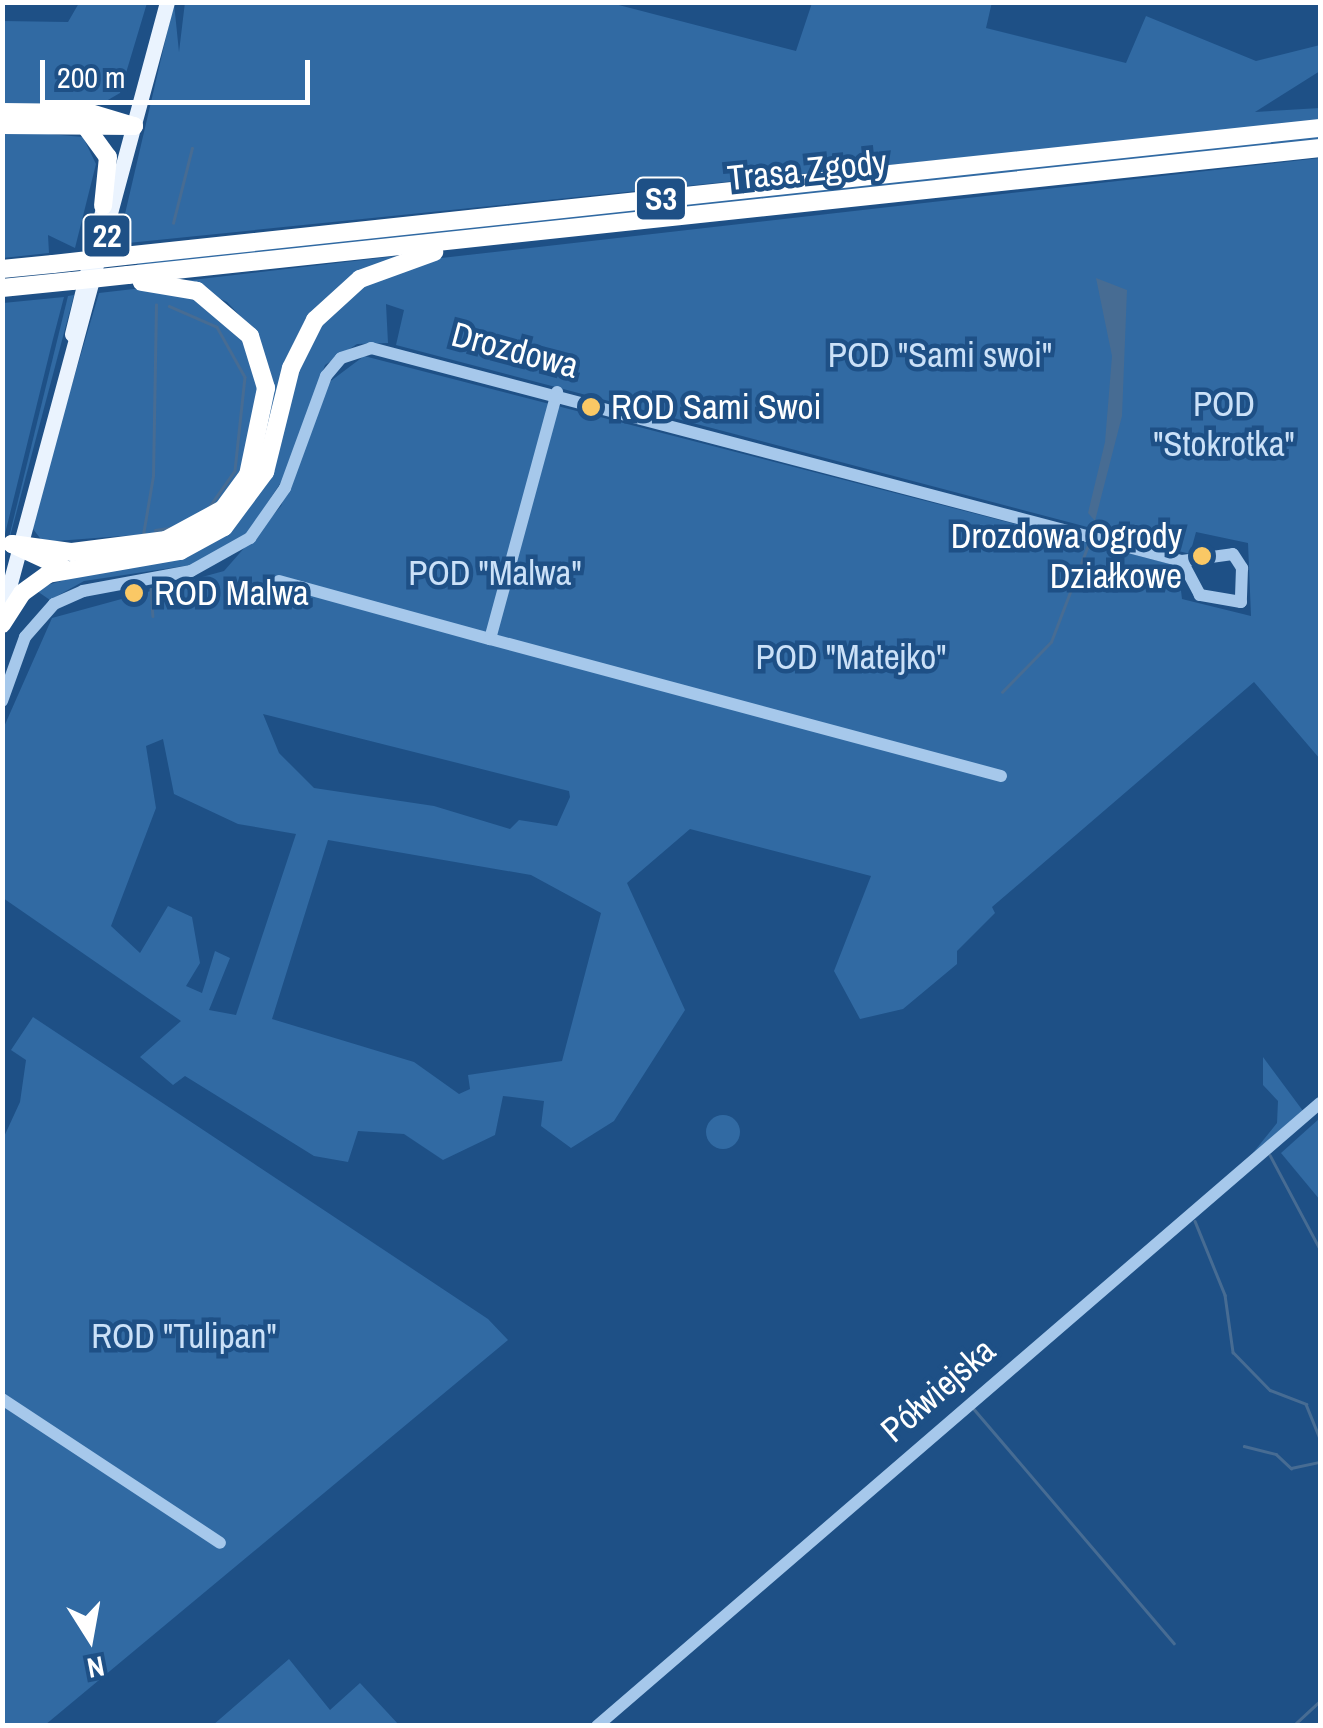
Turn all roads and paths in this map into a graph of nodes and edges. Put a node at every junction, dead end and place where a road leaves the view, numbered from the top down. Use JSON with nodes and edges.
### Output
{"nodes":[{"id":1,"x":160,"y":2,"type":"edge"},
{"id":2,"x":167,"y":2,"type":"edge"},
{"id":3,"x":2,"y":112,"type":"edge"},
{"id":4,"x":128,"y":119,"type":"junction"},
{"id":5,"x":88,"y":120,"type":"junction"},
{"id":6,"x":2,"y":125,"type":"edge"},
{"id":7,"x":1320,"y":128,"type":"edge"},
{"id":8,"x":1320,"y":148,"type":"edge"},
{"id":9,"x":103,"y":206,"type":"junction"},
{"id":10,"x":532,"y":232,"type":"junction"},
{"id":11,"x":6,"y":268,"type":"edge"},
{"id":12,"x":127,"y":279,"type":"junction"},
{"id":13,"x":2,"y":288,"type":"edge"},
{"id":14,"x":557,"y":392,"type":"junction"},
{"id":15,"x":18,"y":546,"type":"junction"},
{"id":16,"x":1182,"y":561,"type":"junction"},
{"id":17,"x":68,"y":567,"type":"junction"},
{"id":18,"x":2,"y":578,"type":"edge"},
{"id":19,"x":279,"y":581,"type":"dead end"},
{"id":20,"x":2,"y":613,"type":"edge"},
{"id":21,"x":2,"y":624,"type":"edge"},
{"id":22,"x":490,"y":639,"type":"junction"},
{"id":23,"x":2,"y":701,"type":"edge"},
{"id":24,"x":1002,"y":776,"type":"dead end"},
{"id":25,"x":1320,"y":1103,"type":"edge"},
{"id":26,"x":2,"y":1399,"type":"edge"},
{"id":27,"x":220,"y":1542,"type":"dead end"},
{"id":28,"x":597,"y":1726,"type":"edge"}],
"edges":[{"from":1,"to":4,"type":"main road","number":"22"},
{"from":2,"to":4,"type":"main road","number":"22"},
{"from":3,"to":5,"type":"highway"},
{"from":4,"to":5,"type":"highway"},
{"from":4,"to":9,"type":"main road","number":"22"},
{"from":4,"to":15,"type":"main road","number":"22"},
{"from":5,"to":6,"type":"highway"},
{"from":5,"to":9,"type":"highway"},
{"from":7,"to":11,"type":"highway","name":"Trasa Zgody","number":"S3","bridge":true},
{"from":8,"to":10,"type":"highway","name":"Trasa Zgody","number":"S3"},
{"from":9,"to":15,"type":"main road","number":"22"},
{"from":10,"to":12,"type":"highway","name":"Trasa Zgody","number":"S3"},
{"from":10,"to":17,"type":"highway"},
{"from":12,"to":13,"type":"highway","bridge":true},
{"from":12,"to":15,"type":"highway"},
{"from":14,"to":16,"type":"street","name":"Drozdowa"},
{"from":14,"to":22,"type":"street"},
{"from":14,"to":23,"type":"street","name":"Drozdowa"},
{"from":15,"to":17,"type":"highway"},
{"from":15,"to":18,"type":"main road","number":"22"},
{"from":15,"to":20,"type":"main road","number":"22"},
{"from":16,"to":16,"type":"street"},
{"from":17,"to":21,"type":"highway"},
{"from":19,"to":22,"type":"street"},
{"from":22,"to":24,"type":"street"},
{"from":25,"to":28,"type":"street","name":"Półwiejska"},
{"from":26,"to":27,"type":"street"}]}
